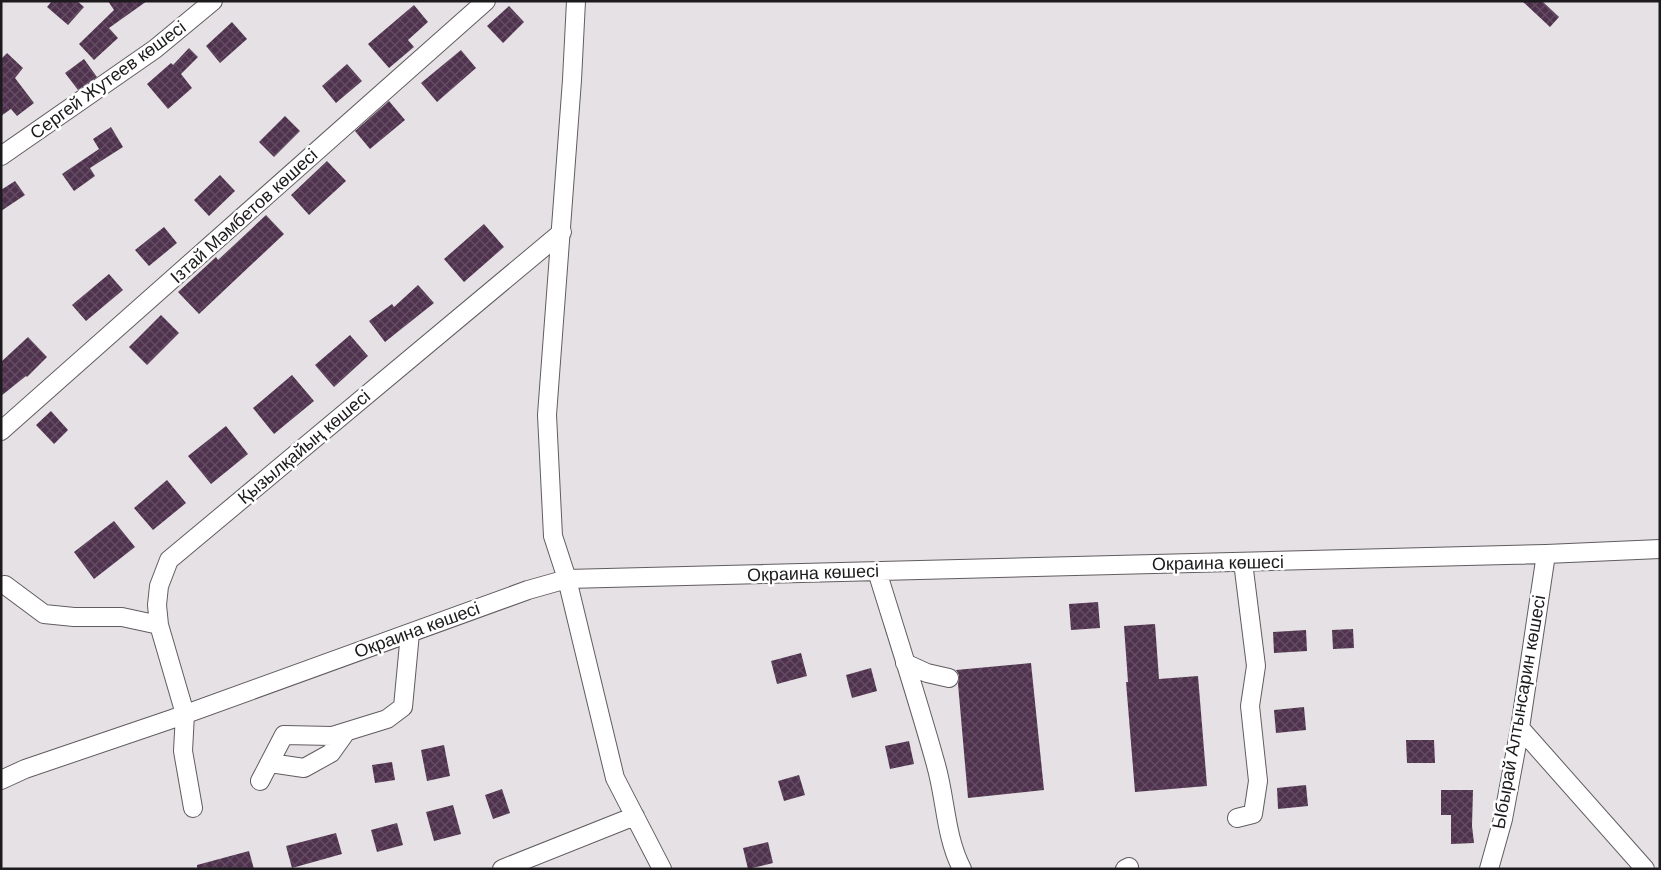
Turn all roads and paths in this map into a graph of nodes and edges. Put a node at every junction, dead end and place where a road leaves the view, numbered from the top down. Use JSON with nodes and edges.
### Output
{"nodes":[{"id":1,"x":213,"y":1,"type":"edge"},
{"id":2,"x":486,"y":1,"type":"edge"},
{"id":3,"x":576,"y":1,"type":"edge"},
{"id":4,"x":1,"y":156,"type":"edge"},
{"id":5,"x":562,"y":232,"type":"junction"},
{"id":6,"x":1,"y":431,"type":"edge"},
{"id":7,"x":1660,"y":550,"type":"edge"},
{"id":8,"x":1546,"y":554,"type":"junction"},
{"id":9,"x":1243,"y":562,"type":"junction"},
{"id":10,"x":877,"y":572,"type":"junction"},
{"id":11,"x":566,"y":579,"type":"junction"},
{"id":12,"x":5,"y":585,"type":"dead end"},
{"id":13,"x":159,"y":625,"type":"junction"},
{"id":14,"x":410,"y":633,"type":"junction"},
{"id":15,"x":905,"y":663,"type":"junction"},
{"id":16,"x":949,"y":678,"type":"dead end"},
{"id":17,"x":185,"y":714,"type":"junction"},
{"id":18,"x":1520,"y":728,"type":"junction"},
{"id":19,"x":346,"y":732,"type":"junction"},
{"id":20,"x":270,"y":762,"type":"junction"},
{"id":21,"x":1,"y":780,"type":"edge"},
{"id":22,"x":260,"y":781,"type":"dead end"},
{"id":23,"x":193,"y":808,"type":"dead end"},
{"id":24,"x":635,"y":816,"type":"junction"},
{"id":25,"x":1238,"y":818,"type":"dead end"},
{"id":26,"x":1488,"y":868,"type":"edge"},
{"id":27,"x":502,"y":869,"type":"edge"},
{"id":28,"x":662,"y":869,"type":"edge"},
{"id":29,"x":962,"y":869,"type":"edge"},
{"id":30,"x":1645,"y":869,"type":"edge"}],
"edges":[{"from":1,"to":4,"type":"street","name":"Сергей Жутеев көшесі"},
{"from":2,"to":6,"type":"street","name":"Ізтай Мәмбетов көшесі"},
{"from":3,"to":5,"type":"street"},
{"from":5,"to":11,"type":"street"},
{"from":5,"to":13,"type":"street","name":"Қызылқайың көшесі"},
{"from":7,"to":8,"type":"street","name":"Окраина көшесі"},
{"from":8,"to":9,"type":"street","name":"Окраина көшесі"},
{"from":8,"to":18,"type":"street","name":"Ыбырай Алтынсарин көшесі"},
{"from":9,"to":10,"type":"street","name":"Окраина көшесі"},
{"from":9,"to":25,"type":"street"},
{"from":10,"to":11,"type":"street","name":"Окраина көшесі"},
{"from":10,"to":15,"type":"street"},
{"from":11,"to":14,"type":"street","name":"Окраина көшесі"},
{"from":11,"to":24,"type":"street"},
{"from":12,"to":13,"type":"street"},
{"from":13,"to":17,"type":"street","name":"Қызылқайың көшесі"},
{"from":14,"to":17,"type":"street","name":"Окраина көшесі"},
{"from":14,"to":19,"type":"street"},
{"from":15,"to":16,"type":"street"},
{"from":15,"to":29,"type":"street"},
{"from":17,"to":21,"type":"street","name":"Окраина көшесі"},
{"from":17,"to":23,"type":"street","name":"Қызылқайың көшесі"},
{"from":18,"to":26,"type":"street","name":"Ыбырай Алтынсарин көшесі"},
{"from":18,"to":30,"type":"street"},
{"from":19,"to":20,"type":"street"},
{"from":19,"to":20,"type":"street"},
{"from":20,"to":22,"type":"street"},
{"from":24,"to":27,"type":"street"},
{"from":24,"to":28,"type":"street"}]}
